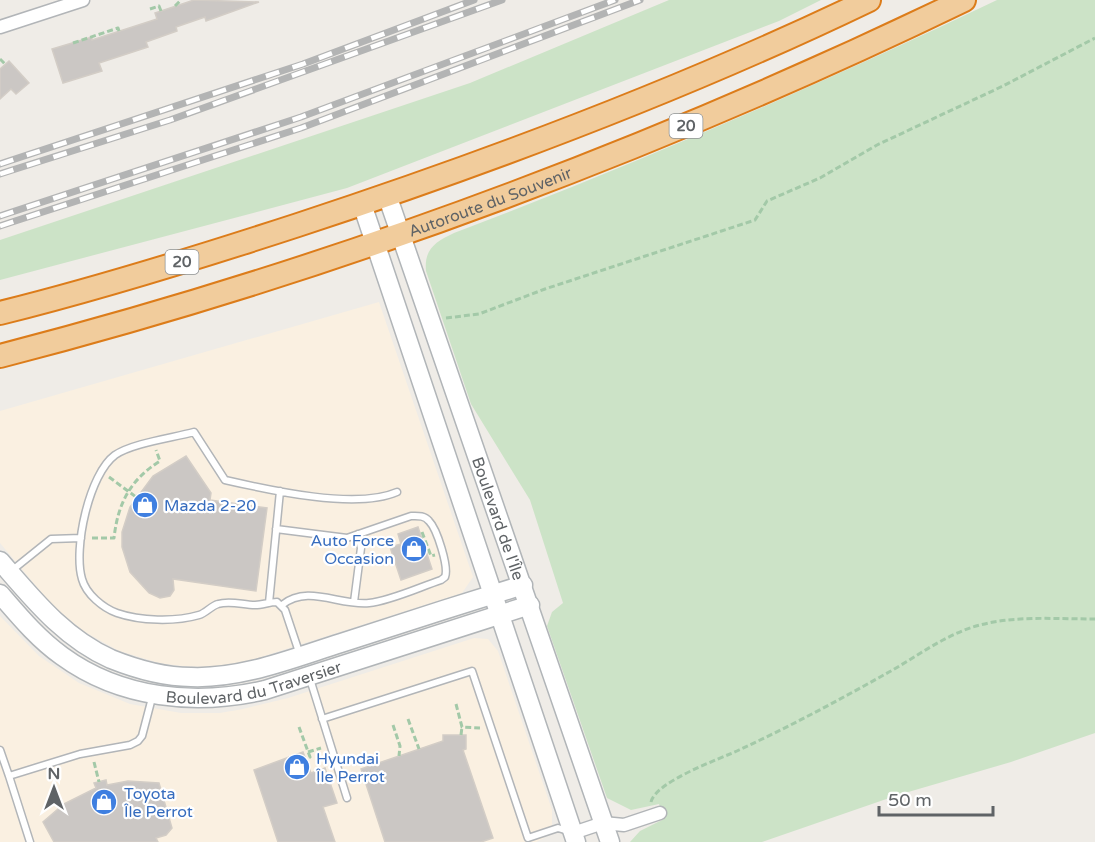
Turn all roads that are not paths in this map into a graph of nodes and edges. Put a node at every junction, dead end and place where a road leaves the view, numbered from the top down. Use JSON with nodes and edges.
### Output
{"nodes":[{"id":1,"x":83,"y":0,"type":"edge"},
{"id":2,"x":869,"y":0,"type":"edge"},
{"id":3,"x":964,"y":0,"type":"edge"},
{"id":4,"x":0,"y":27,"type":"edge"},
{"id":5,"x":387,"y":195,"type":"junction"},
{"id":6,"x":362,"y":204,"type":"junction"},
{"id":7,"x":401,"y":235,"type":"junction"},
{"id":8,"x":375,"y":244,"type":"junction"},
{"id":9,"x":0,"y":313,"type":"edge"},
{"id":10,"x":0,"y":356,"type":"edge"},
{"id":11,"x":280,"y":491,"type":"junction"},
{"id":12,"x":397,"y":492,"type":"dead end"},
{"id":13,"x":276,"y":529,"type":"junction"},
{"id":14,"x":358,"y":534,"type":"junction"},
{"id":15,"x":81,"y":538,"type":"junction"},
{"id":16,"x":3,"y":571,"type":"edge"},
{"id":17,"x":523,"y":585,"type":"junction"},
{"id":18,"x":0,"y":594,"type":"edge"},
{"id":19,"x":493,"y":594,"type":"junction"},
{"id":20,"x":354,"y":602,"type":"junction"},
{"id":21,"x":269,"y":603,"type":"junction"},
{"id":22,"x":282,"y":604,"type":"junction"},
{"id":23,"x":530,"y":605,"type":"junction"},
{"id":24,"x":500,"y":614,"type":"junction"},
{"id":25,"x":300,"y":656,"type":"junction"},
{"id":26,"x":309,"y":676,"type":"junction"},
{"id":27,"x":153,"y":694,"type":"junction"},
{"id":28,"x":322,"y":719,"type":"junction"},
{"id":29,"x":0,"y":750,"type":"edge"},
{"id":30,"x":9,"y":776,"type":"junction"},
{"id":31,"x":348,"y":798,"type":"dead end"},
{"id":32,"x":656,"y":814,"type":"road end"},
{"id":33,"x":603,"y":823,"type":"junction"},
{"id":34,"x":575,"y":837,"type":"edge"},
{"id":35,"x":30,"y":842,"type":"edge"},
{"id":36,"x":610,"y":842,"type":"edge"}],
"edges":[{"from":1,"to":4,"type":"street"},
{"from":2,"to":5,"type":"highway","number":"20"},
{"from":3,"to":7,"type":"highway","name":"Autoroute du Souvenir","number":"20"},
{"from":5,"to":6,"type":"highway","number":"20"},
{"from":5,"to":7,"type":"street","name":"Boulevard de l'Île"},
{"from":6,"to":8,"type":"street","name":"Boulevard de l'Île"},
{"from":6,"to":9,"type":"highway","number":"20"},
{"from":7,"to":8,"type":"highway","name":"Autoroute du Souvenir","number":"20"},
{"from":7,"to":17,"type":"street","name":"Boulevard de l'Île"},
{"from":8,"to":10,"type":"highway","name":"Autoroute du Souvenir","number":"20"},
{"from":8,"to":19,"type":"street","name":"Boulevard de l'Île"},
{"from":11,"to":12,"type":"lane"},
{"from":11,"to":13,"type":"lane"},
{"from":11,"to":15,"type":"lane"},
{"from":13,"to":14,"type":"lane"},
{"from":13,"to":21,"type":"lane"},
{"from":14,"to":20,"type":"lane"},
{"from":14,"to":20,"type":"lane"},
{"from":15,"to":16,"type":"lane"},
{"from":15,"to":21,"type":"lane"},
{"from":16,"to":25,"type":"street","name":"Boulevard du Traversier"},
{"from":17,"to":19,"type":"street","name":"Boulevard du Traversier"},
{"from":17,"to":23,"type":"street","name":"Boulevard de l'Île"},
{"from":18,"to":27,"type":"street","name":"Boulevard du Traversier"},
{"from":19,"to":24,"type":"street","name":"Boulevard de l'Île"},
{"from":19,"to":25,"type":"street","name":"Boulevard du Traversier"},
{"from":20,"to":22,"type":"lane"},
{"from":21,"to":22,"type":"lane"},
{"from":22,"to":25,"type":"lane"},
{"from":23,"to":24,"type":"street","name":"Boulevard du Traversier"},
{"from":23,"to":33,"type":"street","name":"Boulevard de l'Île"},
{"from":24,"to":26,"type":"street","name":"Boulevard du Traversier"},
{"from":24,"to":34,"type":"street","name":"Boulevard de l'Île"},
{"from":26,"to":27,"type":"street","name":"Boulevard du Traversier"},
{"from":26,"to":28,"type":"lane"},
{"from":27,"to":30,"type":"lane"},
{"from":28,"to":31,"type":"lane"},
{"from":28,"to":34,"type":"lane"},
{"from":29,"to":30,"type":"lane"},
{"from":30,"to":35,"type":"lane"},
{"from":32,"to":33,"type":"street"},
{"from":33,"to":34,"type":"street"},
{"from":33,"to":36,"type":"street","name":"Boulevard de l'Île"}]}
